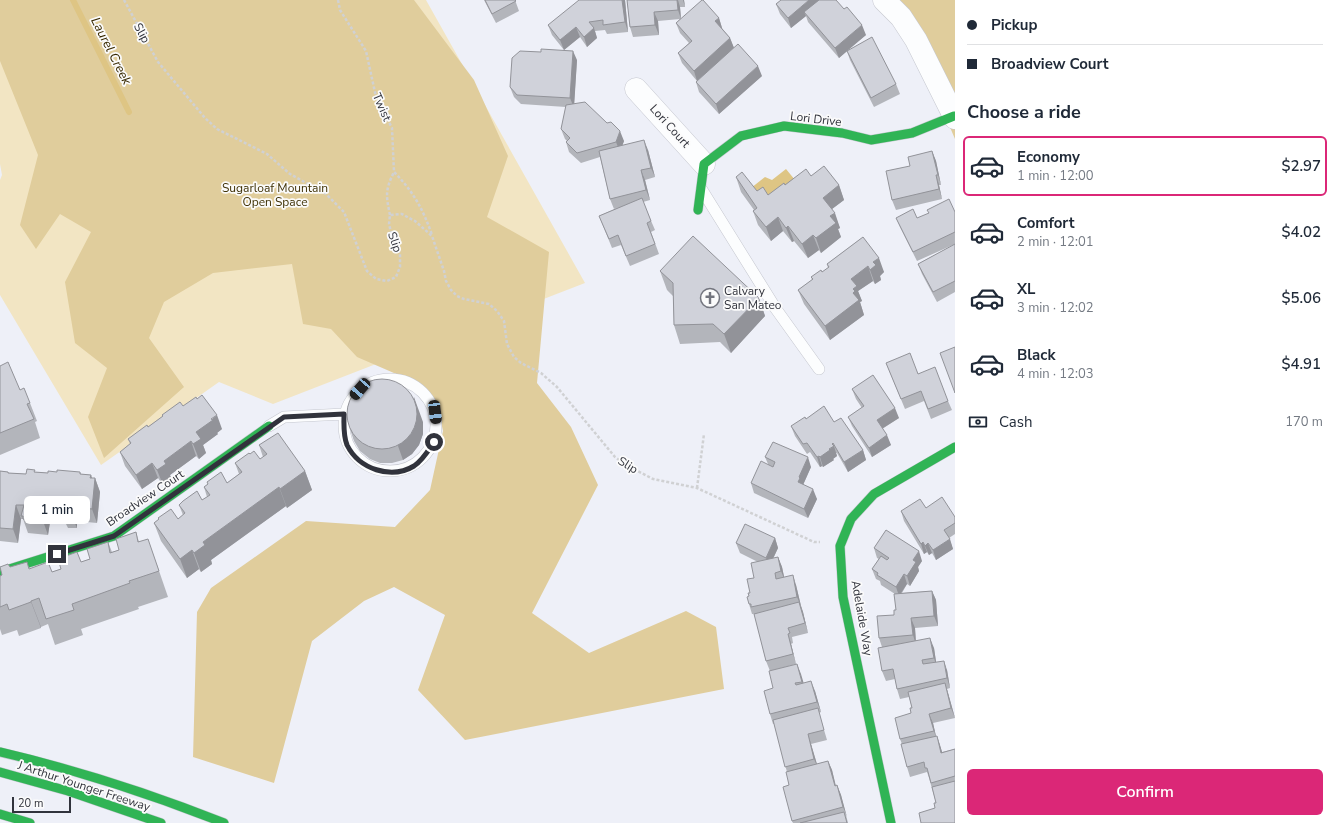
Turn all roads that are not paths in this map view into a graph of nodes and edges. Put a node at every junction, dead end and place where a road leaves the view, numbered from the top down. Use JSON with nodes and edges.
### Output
{"nodes":[{"id":1,"x":884,"y":0,"type":"edge"},
{"id":2,"x":636,"y":89,"type":"dead end"},
{"id":3,"x":954,"y":117,"type":"edge"},
{"id":4,"x":704,"y":164,"type":"junction"},
{"id":5,"x":701,"y":188,"type":"junction"},
{"id":6,"x":698,"y":210,"type":"dead end"},
{"id":7,"x":819,"y":369,"type":"dead end"},
{"id":8,"x":344,"y":414,"type":"junction"},
{"id":9,"x":269,"y":426,"type":"joint"},
{"id":10,"x":955,"y":447,"type":"edge"},
{"id":11,"x":0,"y":572,"type":"edge"},
{"id":12,"x":0,"y":752,"type":"edge"},
{"id":13,"x":0,"y":772,"type":"edge"},
{"id":14,"x":0,"y":814,"type":"edge"},
{"id":15,"x":30,"y":823,"type":"edge"},
{"id":16,"x":161,"y":823,"type":"edge"},
{"id":17,"x":224,"y":823,"type":"edge"},
{"id":18,"x":891,"y":823,"type":"edge"}],
"edges":[{"from":1,"to":3,"type":"street"},
{"from":2,"to":4,"type":"street","name":"Lori Court"},
{"from":3,"to":4,"type":"main road","name":"Lori Drive"},
{"from":4,"to":5,"type":"main road"},
{"from":5,"to":6,"type":"main road"},
{"from":5,"to":7,"type":"lane"},
{"from":8,"to":8,"type":"lane"},
{"from":8,"to":9,"type":"lane"},
{"from":9,"to":11,"type":"main road","name":"Broadview Court"},
{"from":10,"to":18,"type":"main road","name":"Adelaide Way"},
{"from":12,"to":17,"type":"main road"},
{"from":13,"to":16,"type":"main road","name":"J Arthur Younger Freeway"},
{"from":14,"to":15,"type":"main road"}]}
